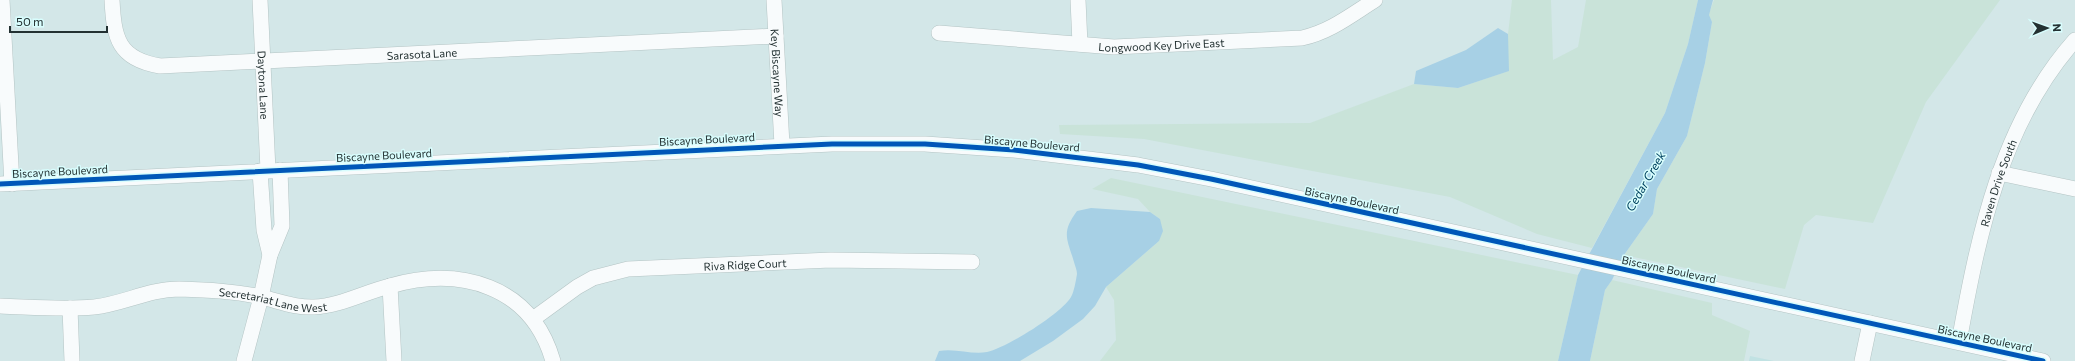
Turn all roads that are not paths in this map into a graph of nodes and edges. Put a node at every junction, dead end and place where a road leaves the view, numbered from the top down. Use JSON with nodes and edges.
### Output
{"nodes":[{"id":1,"x":2,"y":0,"type":"edge"},
{"id":2,"x":112,"y":0,"type":"edge"},
{"id":3,"x":260,"y":0,"type":"edge"},
{"id":4,"x":774,"y":0,"type":"edge"},
{"id":5,"x":1078,"y":0,"type":"edge"},
{"id":6,"x":1375,"y":0,"type":"edge"},
{"id":7,"x":939,"y":33,"type":"dead end"},
{"id":8,"x":776,"y":36,"type":"junction"},
{"id":9,"x":2075,"y":40,"type":"edge"},
{"id":10,"x":1080,"y":44,"type":"junction"},
{"id":11,"x":263,"y":62,"type":"junction"},
{"id":12,"x":782,"y":145,"type":"junction"},
{"id":13,"x":270,"y":170,"type":"junction"},
{"id":14,"x":1999,"y":173,"type":"junction"},
{"id":15,"x":6,"y":184,"type":"edge"},
{"id":16,"x":2075,"y":188,"type":"edge"},
{"id":17,"x":270,"y":255,"type":"junction"},
{"id":18,"x":972,"y":262,"type":"dead end"},
{"id":19,"x":390,"y":286,"type":"junction"},
{"id":20,"x":261,"y":297,"type":"junction"},
{"id":21,"x":0,"y":306,"type":"edge"},
{"id":22,"x":70,"y":308,"type":"junction"},
{"id":23,"x":532,"y":319,"type":"junction"},
{"id":24,"x":1870,"y":324,"type":"junction"},
{"id":25,"x":1958,"y":342,"type":"junction"},
{"id":26,"x":72,"y":361,"type":"edge"},
{"id":27,"x":244,"y":361,"type":"edge"},
{"id":28,"x":394,"y":361,"type":"edge"},
{"id":29,"x":553,"y":361,"type":"edge"},
{"id":30,"x":1862,"y":361,"type":"edge"},
{"id":31,"x":2043,"y":361,"type":"edge"}],
"edges":[{"from":1,"to":15,"type":"street"},
{"from":2,"to":11,"type":"street","name":"Sarasota Lane"},
{"from":3,"to":11,"type":"street","name":"Daytona Lane"},
{"from":4,"to":8,"type":"street","name":"Key Biscayne Way"},
{"from":5,"to":10,"type":"street"},
{"from":6,"to":10,"type":"street","name":"Longwood Key Drive East"},
{"from":7,"to":10,"type":"street","name":"Longwood Key Drive East"},
{"from":8,"to":11,"type":"street","name":"Sarasota Lane"},
{"from":8,"to":12,"type":"street","name":"Key Biscayne Way"},
{"from":9,"to":14,"type":"street","name":"Raven Drive South"},
{"from":11,"to":13,"type":"street","name":"Daytona Lane"},
{"from":12,"to":13,"type":"street","name":"Biscayne Boulevard"},
{"from":12,"to":24,"type":"street","name":"Biscayne Boulevard"},
{"from":13,"to":15,"type":"street","name":"Biscayne Boulevard"},
{"from":13,"to":17,"type":"street"},
{"from":13,"to":17,"type":"street","name":"Daytona Lane"},
{"from":14,"to":16,"type":"street"},
{"from":14,"to":25,"type":"street","name":"Raven Drive South"},
{"from":17,"to":20,"type":"street","name":"Daytona Lane"},
{"from":18,"to":23,"type":"street","name":"Riva Ridge Court"},
{"from":19,"to":20,"type":"street","name":"Secretariat Lane West"},
{"from":19,"to":23,"type":"street","name":"Secretariat Lane West"},
{"from":19,"to":28,"type":"street"},
{"from":20,"to":22,"type":"street","name":"Secretariat Lane West"},
{"from":20,"to":27,"type":"street","name":"Daytona Lane"},
{"from":21,"to":22,"type":"street","name":"Secretariat Lane West"},
{"from":22,"to":26,"type":"street"},
{"from":23,"to":29,"type":"street","name":"Secretariat Lane West"},
{"from":24,"to":25,"type":"street","name":"Biscayne Boulevard"},
{"from":24,"to":30,"type":"street"},
{"from":25,"to":31,"type":"street","name":"Biscayne Boulevard"}]}
